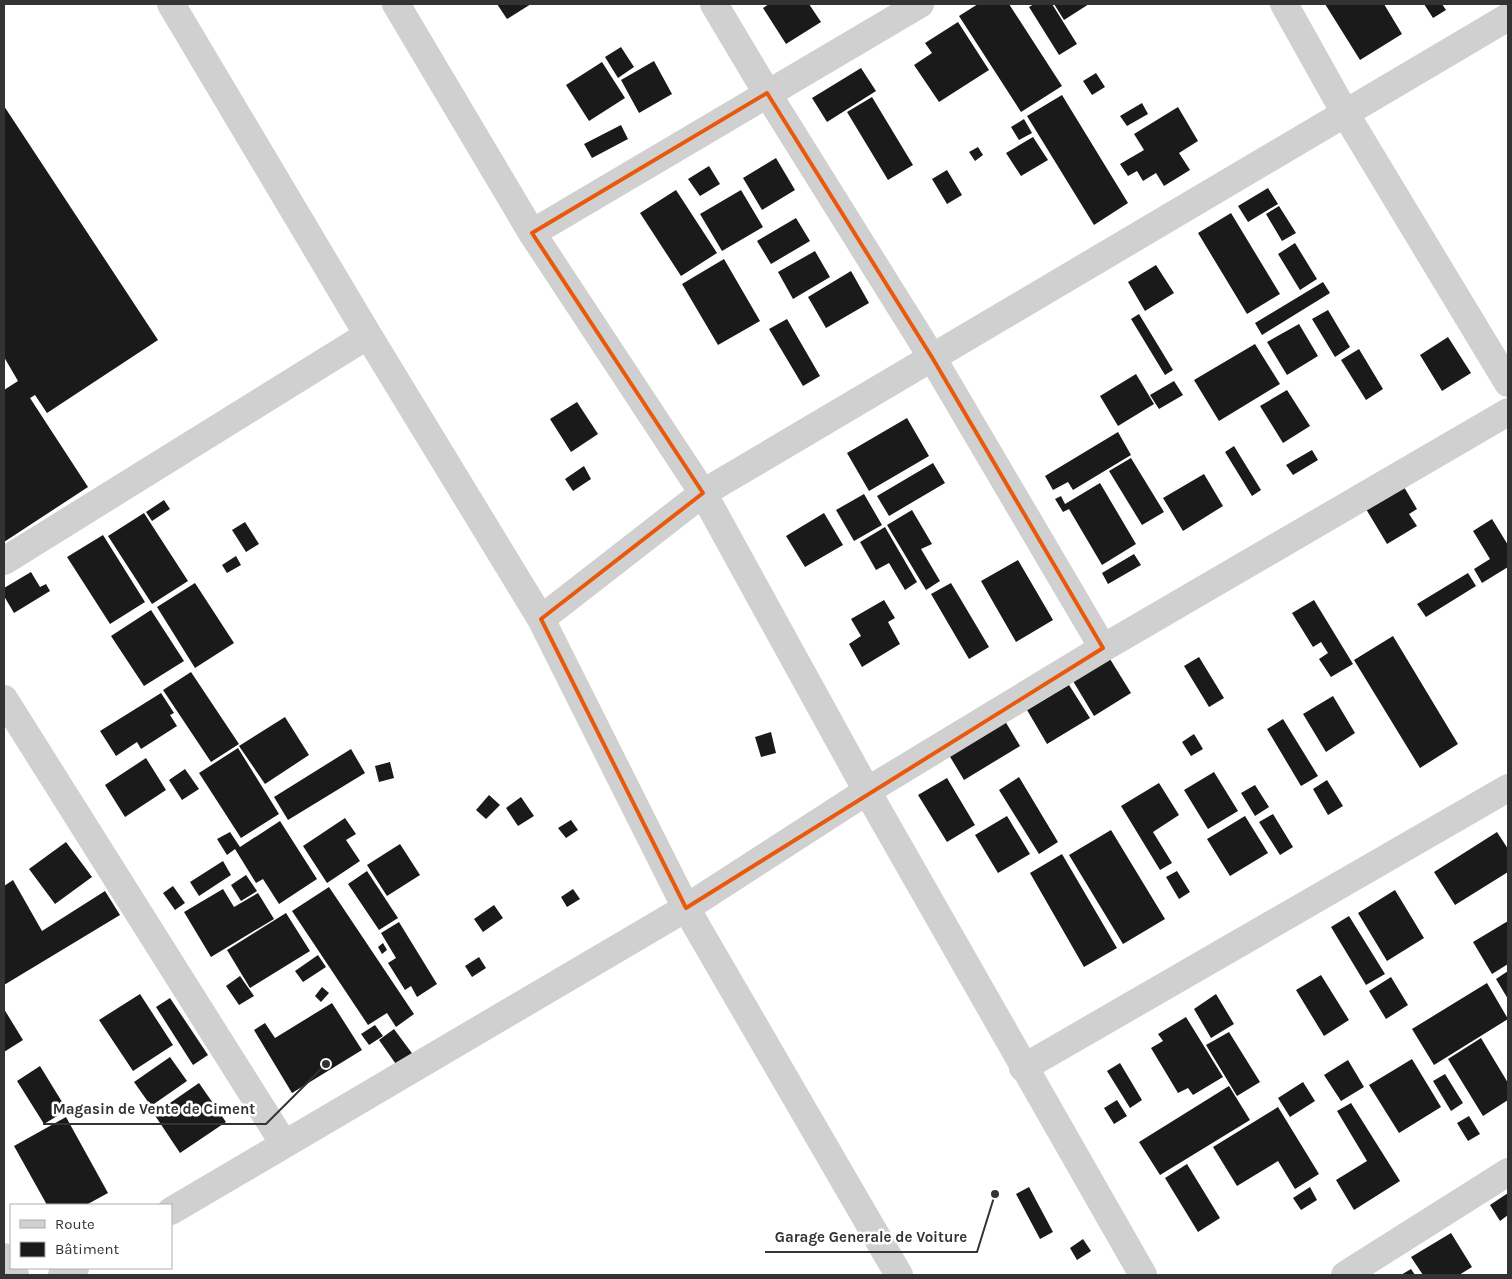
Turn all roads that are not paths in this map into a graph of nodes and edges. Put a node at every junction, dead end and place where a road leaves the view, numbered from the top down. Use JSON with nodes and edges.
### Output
{"nodes":[{"id":1,"x":171,"y":4,"type":"edge"},
{"id":2,"x":396,"y":4,"type":"edge"},
{"id":3,"x":714,"y":4,"type":"edge"},
{"id":4,"x":920,"y":4,"type":"edge"},
{"id":5,"x":1284,"y":4,"type":"edge"},
{"id":6,"x":1508,"y":17,"type":"edge"},
{"id":7,"x":767,"y":93,"type":"junction"},
{"id":8,"x":1345,"y":113,"type":"junction"},
{"id":9,"x":532,"y":233,"type":"junction"},
{"id":10,"x":368,"y":335,"type":"junction"},
{"id":11,"x":933,"y":359,"type":"junction"},
{"id":12,"x":1508,"y":383,"type":"edge"},
{"id":13,"x":1508,"y":412,"type":"edge"},
{"id":14,"x":703,"y":494,"type":"junction"},
{"id":15,"x":4,"y":561,"type":"edge"},
{"id":16,"x":541,"y":619,"type":"junction"},
{"id":17,"x":1103,"y":648,"type":"junction"},
{"id":18,"x":4,"y":699,"type":"edge"},
{"id":19,"x":1508,"y":788,"type":"edge"},
{"id":20,"x":867,"y":791,"type":"junction"},
{"id":21,"x":686,"y":908,"type":"junction"},
{"id":22,"x":1024,"y":1068,"type":"junction"},
{"id":23,"x":284,"y":1144,"type":"junction"},
{"id":24,"x":1508,"y":1172,"type":"edge"},
{"id":25,"x":172,"y":1210,"type":"edge"},
{"id":26,"x":73,"y":1269,"type":"edge"},
{"id":27,"x":62,"y":1275,"type":"edge"},
{"id":28,"x":899,"y":1275,"type":"edge"},
{"id":29,"x":1143,"y":1275,"type":"edge"},
{"id":30,"x":1345,"y":1275,"type":"edge"}],
"edges":[{"from":1,"to":10,"type":"street"},
{"from":2,"to":9,"type":"street"},
{"from":3,"to":7,"type":"street"},
{"from":4,"to":7,"type":"street"},
{"from":5,"to":8,"type":"street"},
{"from":6,"to":8,"type":"street"},
{"from":7,"to":9,"type":"street"},
{"from":7,"to":11,"type":"street"},
{"from":8,"to":11,"type":"street"},
{"from":8,"to":12,"type":"street"},
{"from":9,"to":14,"type":"street"},
{"from":10,"to":15,"type":"street"},
{"from":10,"to":16,"type":"street"},
{"from":11,"to":14,"type":"street"},
{"from":11,"to":17,"type":"street"},
{"from":13,"to":17,"type":"street"},
{"from":14,"to":16,"type":"street"},
{"from":14,"to":20,"type":"street"},
{"from":16,"to":21,"type":"street"},
{"from":17,"to":20,"type":"street"},
{"from":18,"to":23,"type":"street"},
{"from":19,"to":22,"type":"street"},
{"from":20,"to":21,"type":"street"},
{"from":20,"to":22,"type":"street"},
{"from":21,"to":23,"type":"street"},
{"from":21,"to":28,"type":"street"},
{"from":22,"to":29,"type":"street"},
{"from":23,"to":25,"type":"street"},
{"from":24,"to":30,"type":"street"},
{"from":26,"to":27,"type":"street"}]}
